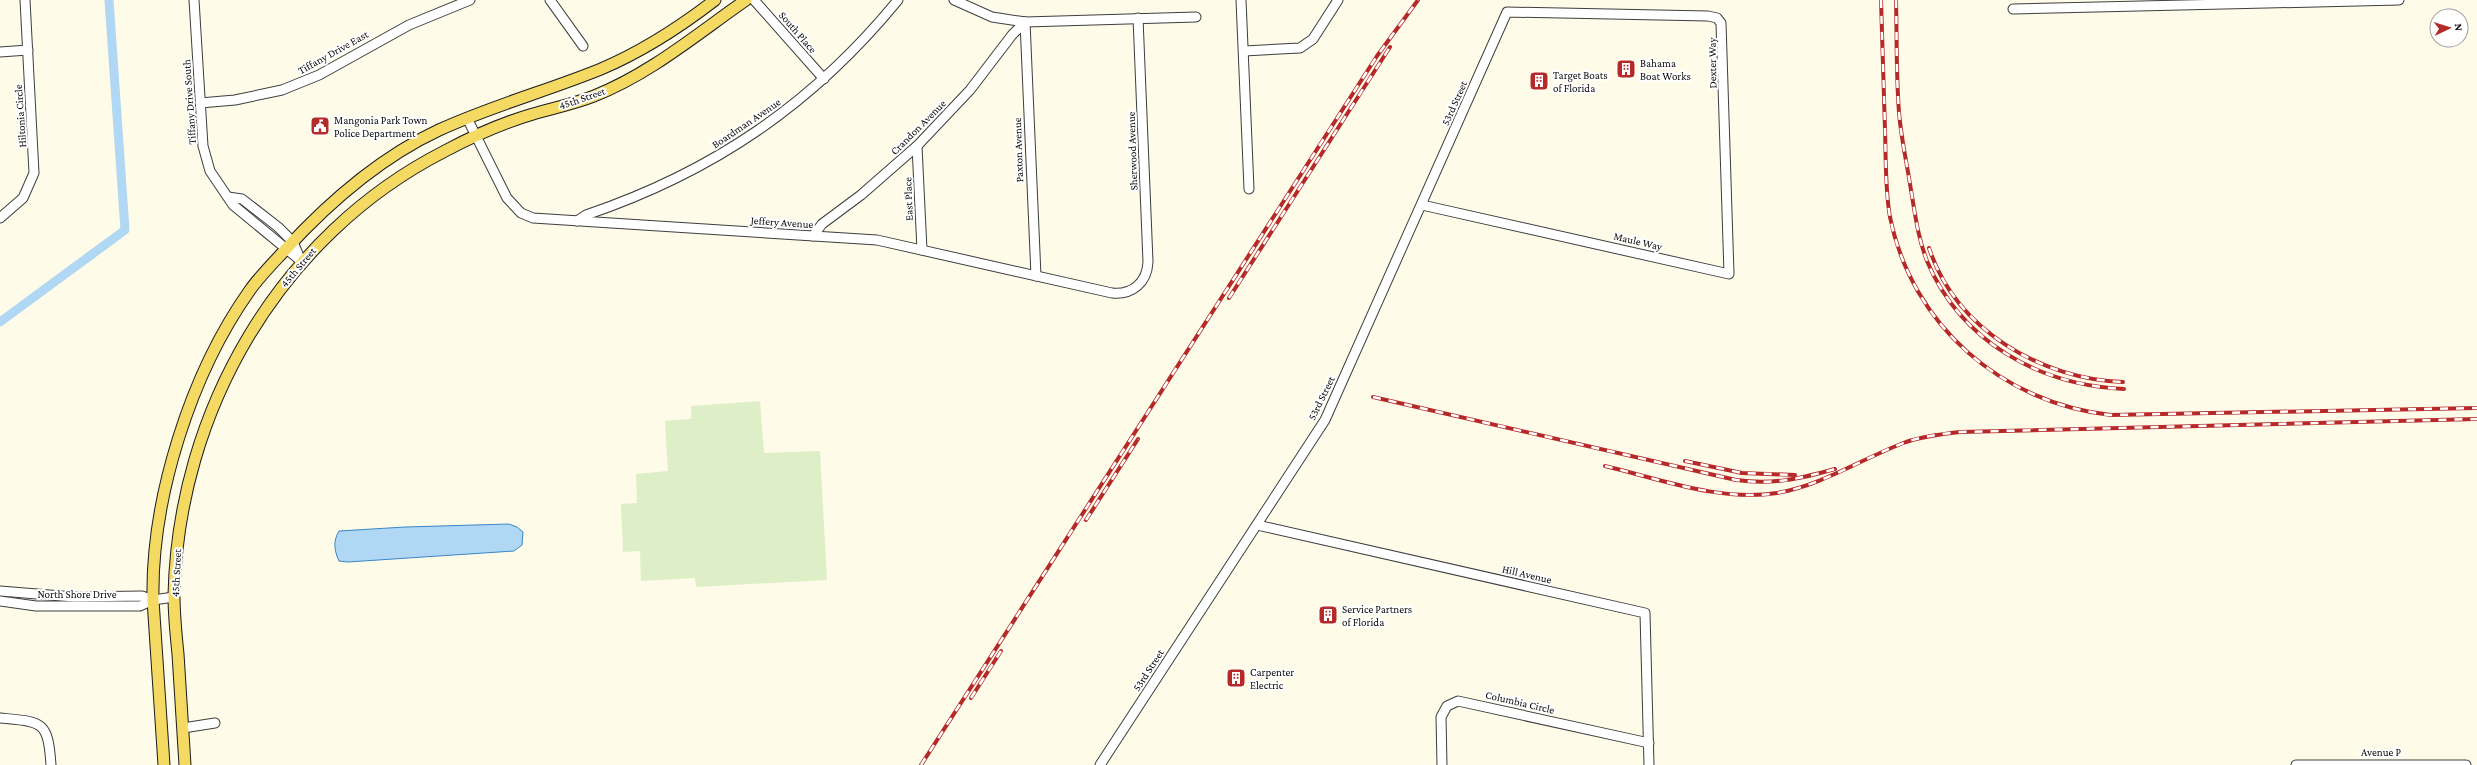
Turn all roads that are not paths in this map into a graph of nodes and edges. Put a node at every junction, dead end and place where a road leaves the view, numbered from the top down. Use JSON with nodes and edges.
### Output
{"nodes":[{"id":1,"x":25,"y":0,"type":"edge"},
{"id":2,"x":194,"y":0,"type":"edge"},
{"id":3,"x":470,"y":0,"type":"edge"},
{"id":4,"x":550,"y":0,"type":"edge"},
{"id":5,"x":714,"y":0,"type":"edge"},
{"id":6,"x":746,"y":0,"type":"edge"},
{"id":7,"x":754,"y":0,"type":"edge"},
{"id":8,"x":898,"y":0,"type":"edge"},
{"id":9,"x":954,"y":0,"type":"edge"},
{"id":10,"x":1241,"y":0,"type":"edge"},
{"id":11,"x":1338,"y":0,"type":"edge"},
{"id":12,"x":2399,"y":0,"type":"edge"},
{"id":13,"x":2013,"y":9,"type":"dead end"},
{"id":14,"x":1507,"y":12,"type":"joint"},
{"id":15,"x":1196,"y":16,"type":"dead end"},
{"id":16,"x":1138,"y":18,"type":"junction"},
{"id":17,"x":1025,"y":22,"type":"junction"},
{"id":18,"x":583,"y":46,"type":"dead end"},
{"id":19,"x":28,"y":50,"type":"junction"},
{"id":20,"x":1244,"y":51,"type":"junction"},
{"id":21,"x":0,"y":52,"type":"edge"},
{"id":22,"x":824,"y":80,"type":"junction"},
{"id":23,"x":200,"y":103,"type":"junction"},
{"id":24,"x":467,"y":118,"type":"junction"},
{"id":25,"x":476,"y":135,"type":"junction"},
{"id":26,"x":918,"y":146,"type":"junction"},
{"id":27,"x":1726,"y":151,"type":"joint"},
{"id":28,"x":1249,"y":189,"type":"dead end"},
{"id":29,"x":228,"y":197,"type":"junction"},
{"id":30,"x":1422,"y":205,"type":"junction"},
{"id":31,"x":0,"y":218,"type":"edge"},
{"id":32,"x":576,"y":221,"type":"junction"},
{"id":33,"x":813,"y":236,"type":"junction"},
{"id":34,"x":293,"y":242,"type":"junction"},
{"id":35,"x":922,"y":250,"type":"junction"},
{"id":36,"x":285,"y":251,"type":"junction"},
{"id":37,"x":301,"y":262,"type":"junction"},
{"id":38,"x":1036,"y":276,"type":"junction"},
{"id":39,"x":1142,"y":281,"type":"joint"},
{"id":40,"x":1257,"y":525,"type":"junction"},
{"id":41,"x":0,"y":591,"type":"edge"},
{"id":42,"x":19,"y":593,"type":"junction"},
{"id":43,"x":174,"y":597,"type":"junction"},
{"id":44,"x":153,"y":600,"type":"junction"},
{"id":45,"x":0,"y":601,"type":"edge"},
{"id":46,"x":46,"y":606,"type":"junction"},
{"id":47,"x":0,"y":718,"type":"edge"},
{"id":48,"x":215,"y":723,"type":"dead end"},
{"id":49,"x":183,"y":728,"type":"junction"},
{"id":50,"x":1649,"y":743,"type":"junction"},
{"id":51,"x":51,"y":765,"type":"edge"},
{"id":52,"x":164,"y":765,"type":"edge"},
{"id":53,"x":185,"y":765,"type":"edge"},
{"id":54,"x":1100,"y":765,"type":"edge"},
{"id":55,"x":1442,"y":765,"type":"edge"},
{"id":56,"x":1649,"y":765,"type":"edge"},
{"id":57,"x":2296,"y":765,"type":"edge"},
{"id":58,"x":2466,"y":765,"type":"edge"}],
"edges":[{"from":1,"to":19,"type":"street","name":"Hiltonia Circle"},
{"from":2,"to":23,"type":"street","name":"Tiffany Drive South"},
{"from":3,"to":23,"type":"street","name":"Tiffany Drive East"},
{"from":4,"to":18,"type":"street"},
{"from":5,"to":24,"type":"main road","name":"45th Street"},
{"from":6,"to":25,"type":"main road","name":"45th Street"},
{"from":7,"to":22,"type":"street","name":"South Place"},
{"from":8,"to":22,"type":"street","name":"Boardman Avenue"},
{"from":9,"to":17,"type":"street"},
{"from":10,"to":20,"type":"street"},
{"from":11,"to":20,"type":"street"},
{"from":12,"to":13,"type":"street"},
{"from":14,"to":27,"type":"street","name":"Dexter Way"},
{"from":14,"to":30,"type":"street","name":"53rd Street"},
{"from":15,"to":16,"type":"street"},
{"from":16,"to":17,"type":"street"},
{"from":16,"to":39,"type":"street","name":"Sherwood Avenue"},
{"from":17,"to":26,"type":"street","name":"Crandon Avenue"},
{"from":17,"to":38,"type":"street","name":"Paxton Avenue"},
{"from":19,"to":21,"type":"street"},
{"from":19,"to":31,"type":"street","name":"Hiltonia Circle"},
{"from":20,"to":28,"type":"street"},
{"from":22,"to":32,"type":"street","name":"Boardman Avenue"},
{"from":23,"to":29,"type":"street","name":"Tiffany Drive South"},
{"from":24,"to":25,"type":"street","name":"Jeffery Avenue"},
{"from":24,"to":34,"type":"main road","name":"45th Street"},
{"from":25,"to":32,"type":"street","name":"Jeffery Avenue"},
{"from":25,"to":37,"type":"main road","name":"45th Street"},
{"from":26,"to":33,"type":"street","name":"Crandon Avenue"},
{"from":26,"to":35,"type":"street","name":"East Place"},
{"from":27,"to":30,"type":"street","name":"Maule Way"},
{"from":29,"to":34,"type":"street"},
{"from":29,"to":36,"type":"street","name":"Tiffany Drive South"},
{"from":30,"to":40,"type":"street","name":"53rd Street"},
{"from":32,"to":33,"type":"street","name":"Jeffery Avenue"},
{"from":33,"to":35,"type":"street","name":"Jeffery Avenue"},
{"from":34,"to":36,"type":"main road","name":"45th Street"},
{"from":34,"to":37,"type":"street"},
{"from":35,"to":38,"type":"street","name":"Jeffery Avenue"},
{"from":36,"to":37,"type":"street","name":"Tiffany Drive South"},
{"from":36,"to":44,"type":"main road","name":"45th Street"},
{"from":37,"to":43,"type":"main road","name":"45th Street"},
{"from":38,"to":39,"type":"street","name":"Jeffery Avenue"},
{"from":40,"to":50,"type":"street","name":"Hill Avenue"},
{"from":40,"to":54,"type":"street","name":"53rd Street"},
{"from":41,"to":42,"type":"street","name":"North Shore Drive"},
{"from":42,"to":44,"type":"street","name":"North Shore Drive"},
{"from":42,"to":46,"type":"street"},
{"from":43,"to":44,"type":"street","name":"North Shore Drive"},
{"from":43,"to":49,"type":"main road","name":"45th Street"},
{"from":44,"to":46,"type":"street","name":"North Shore Drive"},
{"from":44,"to":52,"type":"main road","name":"45th Street"},
{"from":45,"to":46,"type":"street","name":"North Shore Drive"},
{"from":47,"to":51,"type":"street"},
{"from":48,"to":49,"type":"street"},
{"from":49,"to":53,"type":"main road","name":"45th Street"},
{"from":50,"to":55,"type":"street","name":"Columbia Circle"},
{"from":50,"to":56,"type":"street","name":"Hill Avenue"},
{"from":57,"to":58,"type":"street","name":"Avenue P"}]}
